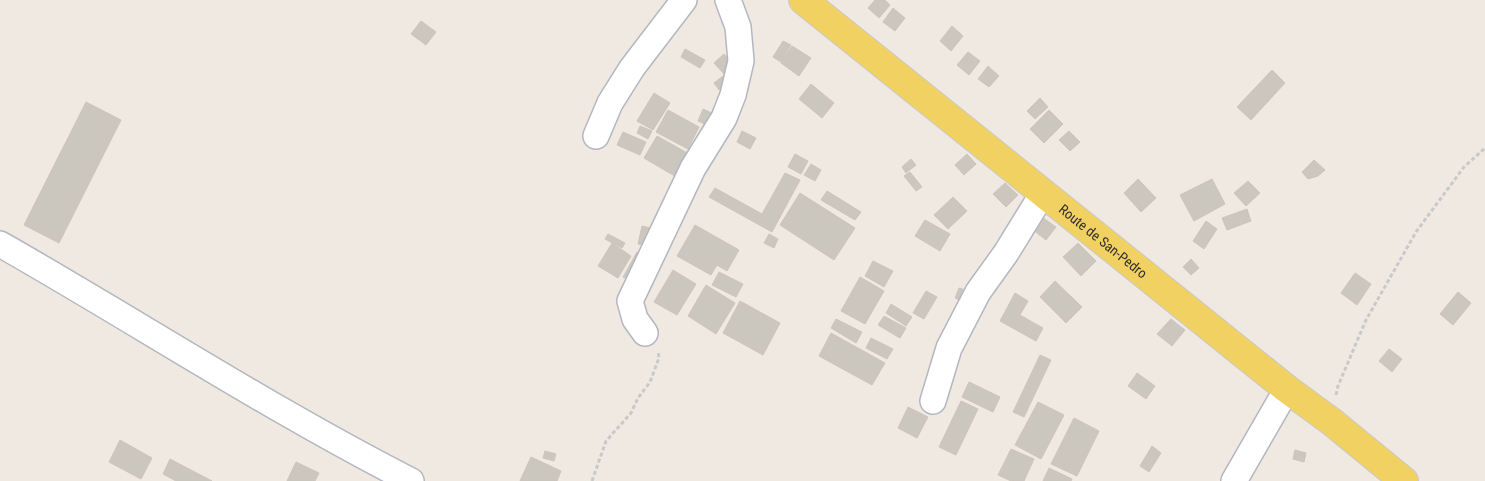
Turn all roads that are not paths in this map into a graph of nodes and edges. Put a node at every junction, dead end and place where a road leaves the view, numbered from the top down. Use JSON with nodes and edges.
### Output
{"nodes":[{"id":1,"x":684,"y":0,"type":"edge"},
{"id":2,"x":728,"y":0,"type":"edge"},
{"id":3,"x":802,"y":0,"type":"edge"},
{"id":4,"x":596,"y":136,"type":"dead end"},
{"id":5,"x":1044,"y":193,"type":"junction"},
{"id":6,"x":0,"y":244,"type":"edge"},
{"id":7,"x":645,"y":334,"type":"road end"},
{"id":8,"x":1287,"y":389,"type":"junction"},
{"id":9,"x":933,"y":401,"type":"dead end"},
{"id":10,"x":411,"y":481,"type":"edge"},
{"id":11,"x":1234,"y":481,"type":"edge"},
{"id":12,"x":1404,"y":481,"type":"edge"}],
"edges":[{"from":1,"to":4,"type":"street"},
{"from":2,"to":7,"type":"street"},
{"from":3,"to":5,"type":"main road","name":"Route de San-Pedro"},
{"from":5,"to":8,"type":"main road","name":"Route de San-Pedro"},
{"from":5,"to":9,"type":"street"},
{"from":6,"to":10,"type":"street"},
{"from":8,"to":11,"type":"street"},
{"from":8,"to":12,"type":"main road","name":"Route de San-Pedro"}]}
